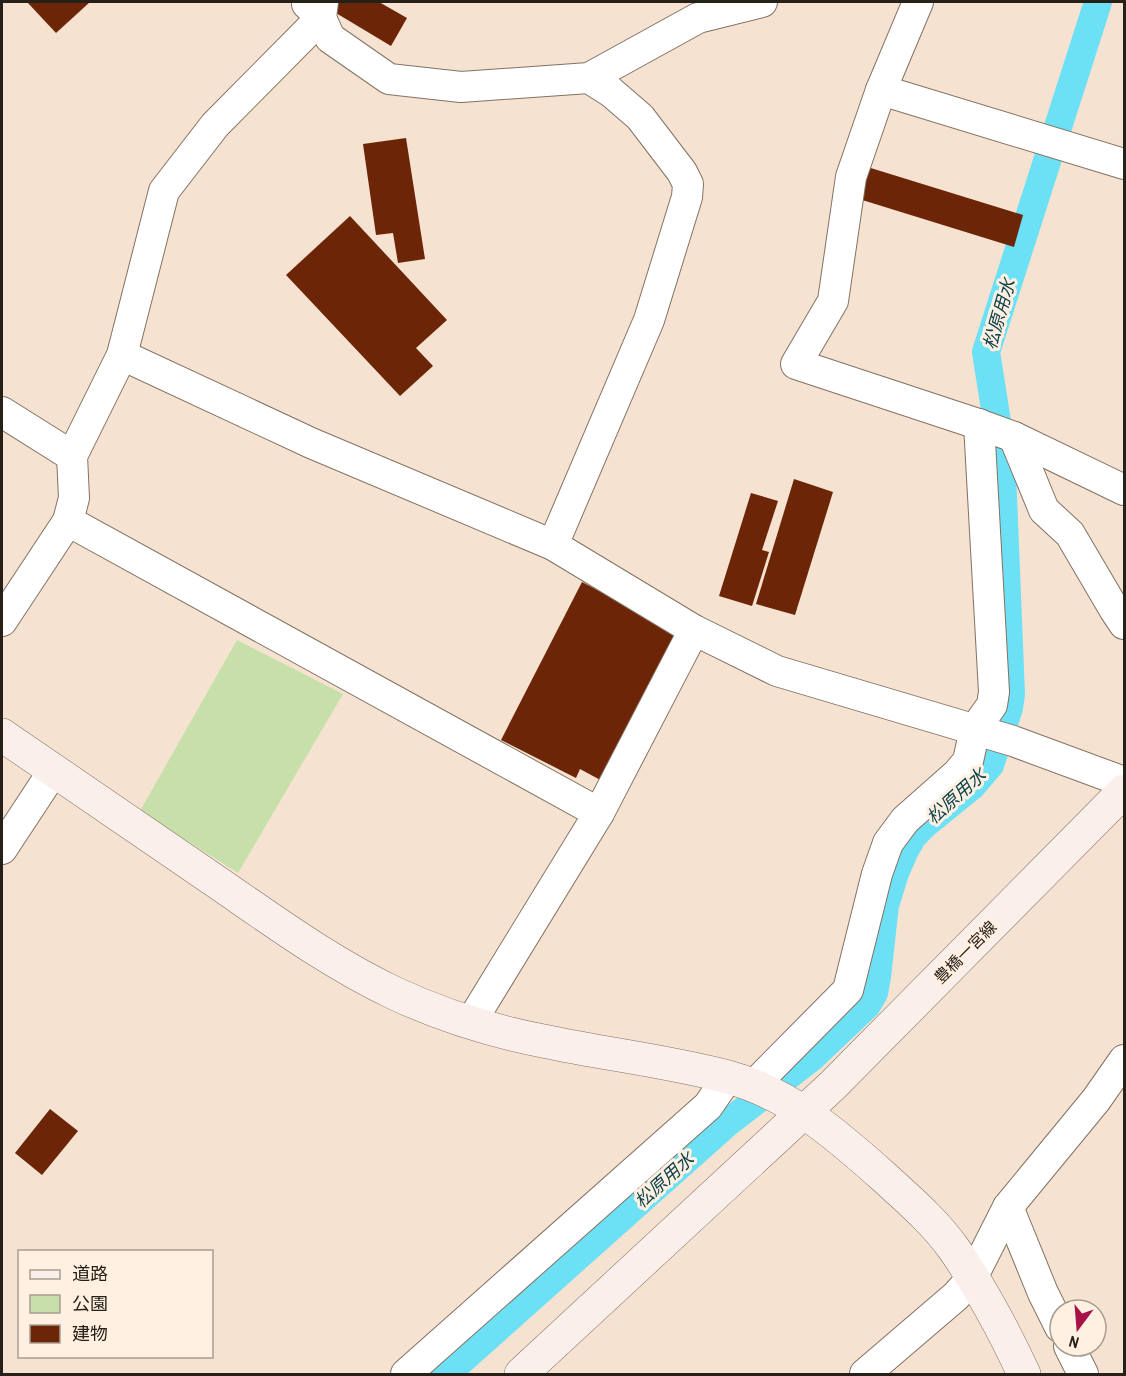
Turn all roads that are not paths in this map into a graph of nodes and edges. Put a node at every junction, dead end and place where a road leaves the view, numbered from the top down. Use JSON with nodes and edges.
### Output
{"nodes":[{"id":1,"x":762,"y":2,"type":"edge"},
{"id":2,"x":918,"y":2,"type":"edge"},
{"id":3,"x":316,"y":7,"type":"edge"},
{"id":4,"x":589,"y":78,"type":"junction"},
{"id":5,"x":881,"y":90,"type":"junction"},
{"id":6,"x":1125,"y":164,"type":"edge"},
{"id":7,"x":122,"y":355,"type":"junction"},
{"id":8,"x":2,"y":412,"type":"edge"},
{"id":9,"x":980,"y":424,"type":"junction"},
{"id":10,"x":1013,"y":437,"type":"junction"},
{"id":11,"x":72,"y":456,"type":"junction"},
{"id":12,"x":1125,"y":490,"type":"edge"},
{"id":13,"x":68,"y":521,"type":"junction"},
{"id":14,"x":554,"y":545,"type":"junction"},
{"id":15,"x":2,"y":621,"type":"edge"},
{"id":16,"x":1125,"y":624,"type":"edge"},
{"id":17,"x":694,"y":630,"type":"junction"},
{"id":18,"x":992,"y":734,"type":"junction"},
{"id":19,"x":2,"y":735,"type":"edge"},
{"id":20,"x":54,"y":770,"type":"junction"},
{"id":21,"x":1125,"y":782,"type":"edge"},
{"id":22,"x":1125,"y":791,"type":"edge"},
{"id":23,"x":600,"y":813,"type":"junction"},
{"id":24,"x":2,"y":849,"type":"edge"},
{"id":25,"x":471,"y":1022,"type":"junction"},
{"id":26,"x":1125,"y":1060,"type":"edge"},
{"id":27,"x":753,"y":1086,"type":"junction"},
{"id":28,"x":804,"y":1111,"type":"junction"},
{"id":29,"x":1008,"y":1207,"type":"junction"},
{"id":30,"x":972,"y":1278,"type":"junction"},
{"id":31,"x":1048,"y":1302,"type":"edge"},
{"id":32,"x":1075,"y":1358,"type":"edge"},
{"id":33,"x":406,"y":1374,"type":"edge"},
{"id":34,"x":521,"y":1374,"type":"edge"},
{"id":35,"x":865,"y":1374,"type":"edge"},
{"id":36,"x":1024,"y":1374,"type":"edge"},
{"id":37,"x":1083,"y":1374,"type":"edge"}],
"edges":[{"from":1,"to":4,"type":"street"},
{"from":2,"to":5,"type":"street"},
{"from":3,"to":4,"type":"street"},
{"from":3,"to":7,"type":"street"},
{"from":4,"to":14,"type":"street"},
{"from":5,"to":6,"type":"street"},
{"from":5,"to":9,"type":"street"},
{"from":7,"to":11,"type":"street"},
{"from":7,"to":14,"type":"street"},
{"from":8,"to":11,"type":"street"},
{"from":9,"to":10,"type":"street"},
{"from":9,"to":18,"type":"street"},
{"from":10,"to":12,"type":"street"},
{"from":10,"to":16,"type":"street"},
{"from":11,"to":13,"type":"street"},
{"from":13,"to":15,"type":"street"},
{"from":13,"to":23,"type":"street"},
{"from":14,"to":17,"type":"street"},
{"from":17,"to":18,"type":"street"},
{"from":17,"to":23,"type":"street"},
{"from":18,"to":21,"type":"street"},
{"from":18,"to":27,"type":"street"},
{"from":19,"to":20,"type":"main road"},
{"from":20,"to":24,"type":"street"},
{"from":20,"to":25,"type":"main road"},
{"from":22,"to":28,"type":"main road","name":"豊橋一宮線"},
{"from":23,"to":25,"type":"street"},
{"from":25,"to":27,"type":"main road"},
{"from":26,"to":29,"type":"street"},
{"from":27,"to":28,"type":"main road"},
{"from":27,"to":33,"type":"street"},
{"from":28,"to":30,"type":"main road"},
{"from":28,"to":34,"type":"main road","name":"豊橋一宮線"},
{"from":29,"to":30,"type":"street"},
{"from":29,"to":31,"type":"street"},
{"from":30,"to":35,"type":"street"},
{"from":30,"to":36,"type":"main road"},
{"from":32,"to":37,"type":"street"}]}
